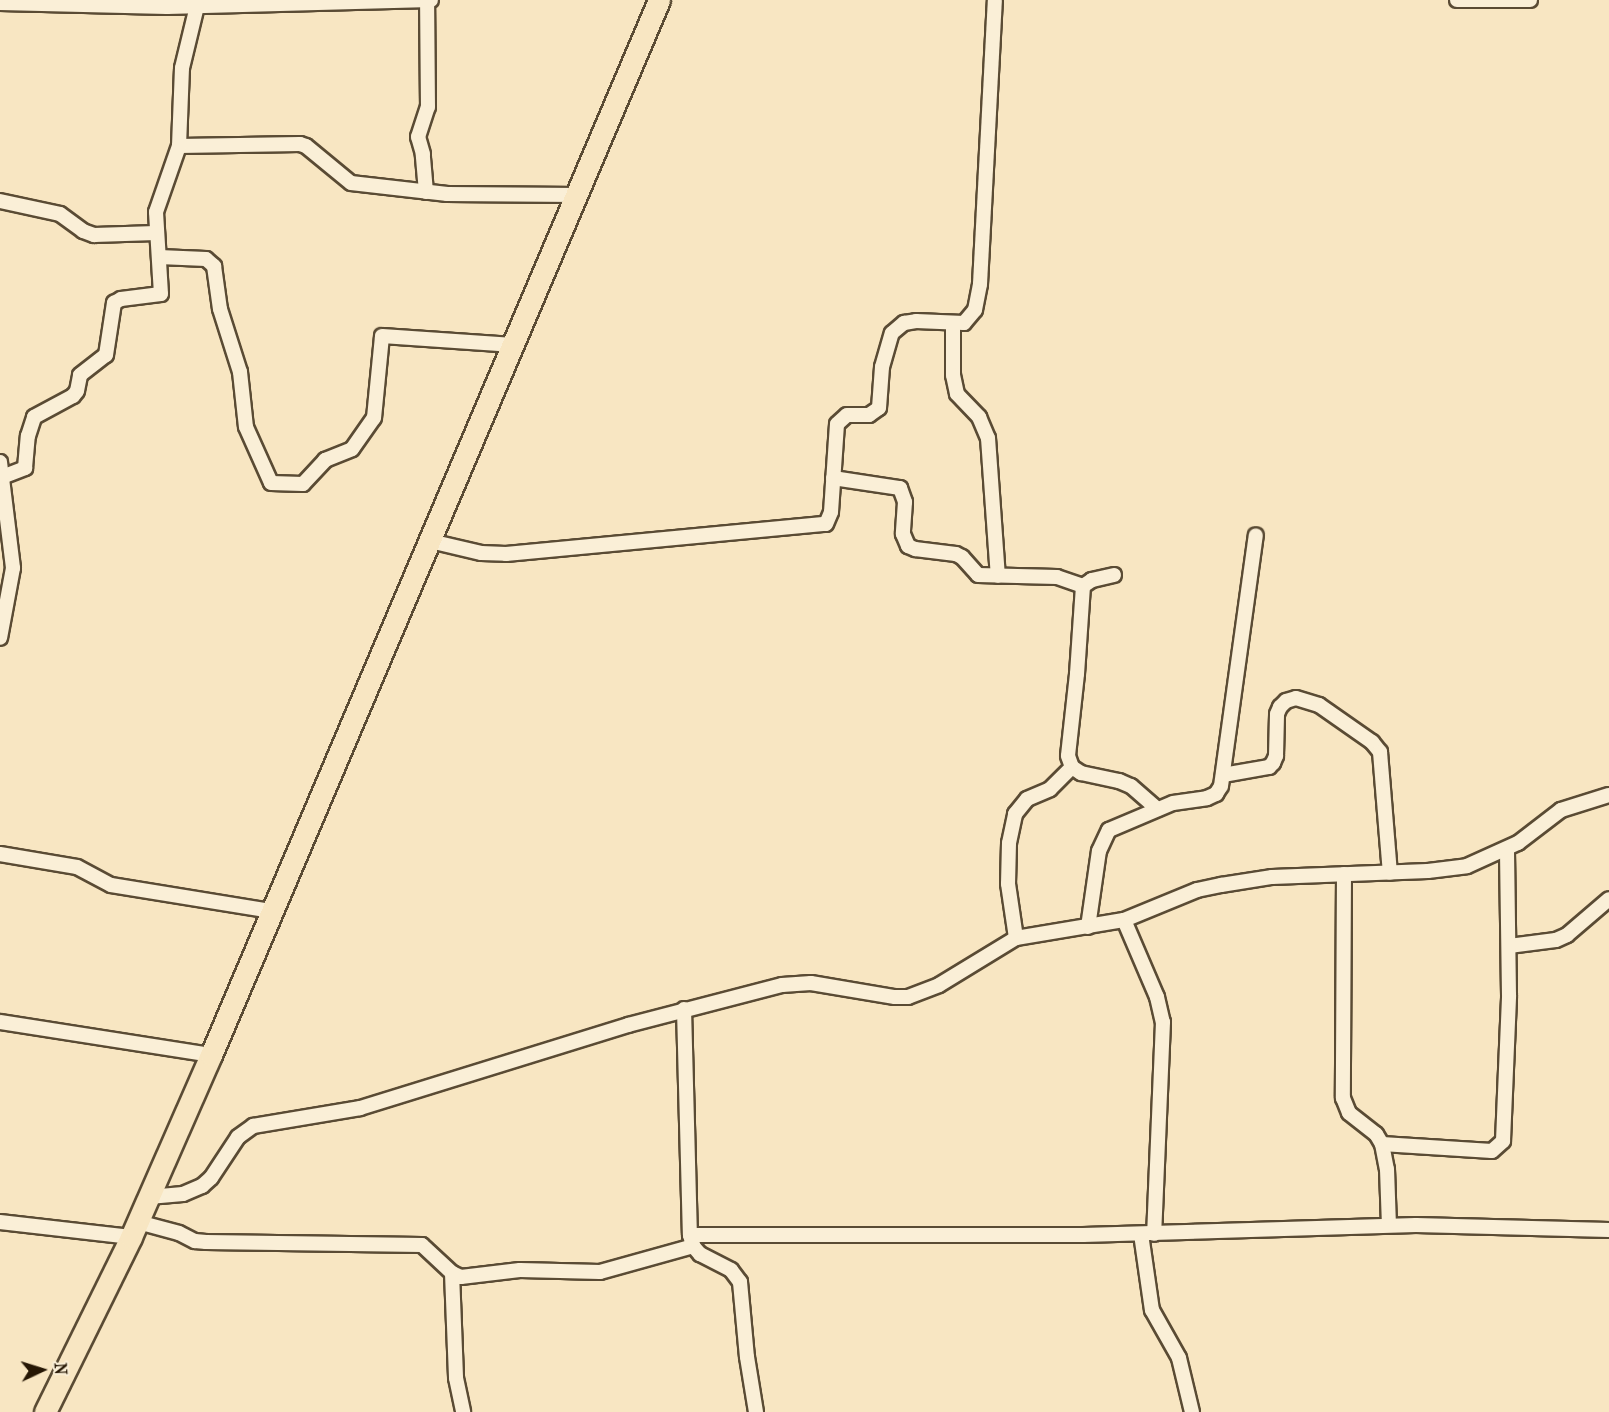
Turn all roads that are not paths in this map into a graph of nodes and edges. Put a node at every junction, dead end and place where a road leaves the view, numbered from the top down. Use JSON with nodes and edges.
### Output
{"nodes":[{"id":1,"x":429,"y":0,"type":"edge"},
{"id":2,"x":659,"y":0,"type":"edge"},
{"id":3,"x":995,"y":0,"type":"edge"},
{"id":4,"x":1456,"y":0,"type":"edge"},
{"id":5,"x":1530,"y":0,"type":"edge"},
{"id":6,"x":0,"y":3,"type":"edge"},
{"id":7,"x":196,"y":6,"type":"junction"},
{"id":8,"x":178,"y":146,"type":"junction"},
{"id":9,"x":426,"y":192,"type":"junction"},
{"id":10,"x":578,"y":195,"type":"junction"},
{"id":11,"x":0,"y":201,"type":"edge"},
{"id":12,"x":156,"y":233,"type":"junction"},
{"id":13,"x":159,"y":257,"type":"junction"},
{"id":14,"x":953,"y":323,"type":"junction"},
{"id":15,"x":514,"y":345,"type":"junction"},
{"id":16,"x":0,"y":462,"type":"edge"},
{"id":17,"x":2,"y":477,"type":"junction"},
{"id":18,"x":833,"y":478,"type":"junction"},
{"id":19,"x":1256,"y":535,"type":"dead end"},
{"id":20,"x":430,"y":541,"type":"junction"},
{"id":21,"x":1114,"y":575,"type":"dead end"},
{"id":22,"x":998,"y":576,"type":"junction"},
{"id":23,"x":1083,"y":586,"type":"junction"},
{"id":24,"x":0,"y":638,"type":"edge"},
{"id":25,"x":1072,"y":767,"type":"junction"},
{"id":26,"x":1223,"y":775,"type":"junction"},
{"id":27,"x":1609,"y":795,"type":"edge"},
{"id":28,"x":1157,"y":809,"type":"junction"},
{"id":29,"x":1507,"y":849,"type":"junction"},
{"id":30,"x":0,"y":854,"type":"edge"},
{"id":31,"x":1390,"y":873,"type":"junction"},
{"id":32,"x":1344,"y":874,"type":"junction"},
{"id":33,"x":1609,"y":899,"type":"edge"},
{"id":34,"x":272,"y":911,"type":"junction"},
{"id":35,"x":1124,"y":920,"type":"junction"},
{"id":36,"x":1088,"y":927,"type":"junction"},
{"id":37,"x":1016,"y":938,"type":"junction"},
{"id":38,"x":1509,"y":946,"type":"junction"},
{"id":39,"x":684,"y":1010,"type":"junction"},
{"id":40,"x":0,"y":1022,"type":"edge"},
{"id":41,"x":211,"y":1055,"type":"junction"},
{"id":42,"x":1382,"y":1144,"type":"junction"},
{"id":43,"x":149,"y":1197,"type":"junction"},
{"id":44,"x":0,"y":1222,"type":"edge"},
{"id":45,"x":1389,"y":1225,"type":"junction"},
{"id":46,"x":134,"y":1230,"type":"junction"},
{"id":47,"x":1609,"y":1230,"type":"edge"},
{"id":48,"x":1148,"y":1234,"type":"junction"},
{"id":49,"x":691,"y":1240,"type":"junction"},
{"id":50,"x":453,"y":1273,"type":"junction"},
{"id":51,"x":45,"y":1412,"type":"edge"},
{"id":52,"x":463,"y":1412,"type":"edge"},
{"id":53,"x":756,"y":1412,"type":"edge"},
{"id":54,"x":1192,"y":1412,"type":"edge"}],
"edges":[{"from":1,"to":7,"type":"street"},
{"from":1,"to":9,"type":"street"},
{"from":2,"to":10,"type":"main road"},
{"from":3,"to":14,"type":"street"},
{"from":4,"to":5,"type":"street"},
{"from":6,"to":7,"type":"street"},
{"from":7,"to":8,"type":"street"},
{"from":8,"to":9,"type":"street"},
{"from":8,"to":12,"type":"street"},
{"from":9,"to":10,"type":"street"},
{"from":10,"to":15,"type":"main road"},
{"from":11,"to":12,"type":"street"},
{"from":12,"to":13,"type":"street"},
{"from":13,"to":15,"type":"street"},
{"from":13,"to":17,"type":"street"},
{"from":14,"to":18,"type":"street"},
{"from":14,"to":22,"type":"street"},
{"from":15,"to":20,"type":"main road"},
{"from":16,"to":17,"type":"street"},
{"from":17,"to":24,"type":"street"},
{"from":18,"to":20,"type":"street"},
{"from":18,"to":22,"type":"street"},
{"from":19,"to":26,"type":"street"},
{"from":20,"to":34,"type":"main road"},
{"from":21,"to":23,"type":"street"},
{"from":22,"to":23,"type":"street"},
{"from":23,"to":25,"type":"street"},
{"from":25,"to":28,"type":"street"},
{"from":25,"to":37,"type":"street"},
{"from":26,"to":28,"type":"street"},
{"from":26,"to":31,"type":"street"},
{"from":27,"to":29,"type":"street"},
{"from":28,"to":36,"type":"street"},
{"from":29,"to":31,"type":"street"},
{"from":29,"to":38,"type":"street"},
{"from":30,"to":34,"type":"street"},
{"from":31,"to":32,"type":"street"},
{"from":32,"to":35,"type":"street"},
{"from":32,"to":42,"type":"street"},
{"from":33,"to":38,"type":"street"},
{"from":34,"to":41,"type":"main road"},
{"from":35,"to":36,"type":"street"},
{"from":35,"to":48,"type":"street"},
{"from":36,"to":37,"type":"street"},
{"from":37,"to":39,"type":"street"},
{"from":38,"to":42,"type":"street"},
{"from":39,"to":43,"type":"street"},
{"from":39,"to":49,"type":"street"},
{"from":40,"to":41,"type":"street"},
{"from":41,"to":43,"type":"main road"},
{"from":42,"to":45,"type":"street"},
{"from":43,"to":46,"type":"main road"},
{"from":44,"to":46,"type":"street"},
{"from":45,"to":47,"type":"street"},
{"from":45,"to":48,"type":"street"},
{"from":46,"to":50,"type":"street"},
{"from":46,"to":51,"type":"main road"},
{"from":48,"to":49,"type":"street"},
{"from":48,"to":54,"type":"street"},
{"from":49,"to":50,"type":"street"},
{"from":49,"to":53,"type":"street"},
{"from":50,"to":52,"type":"street"}]}
